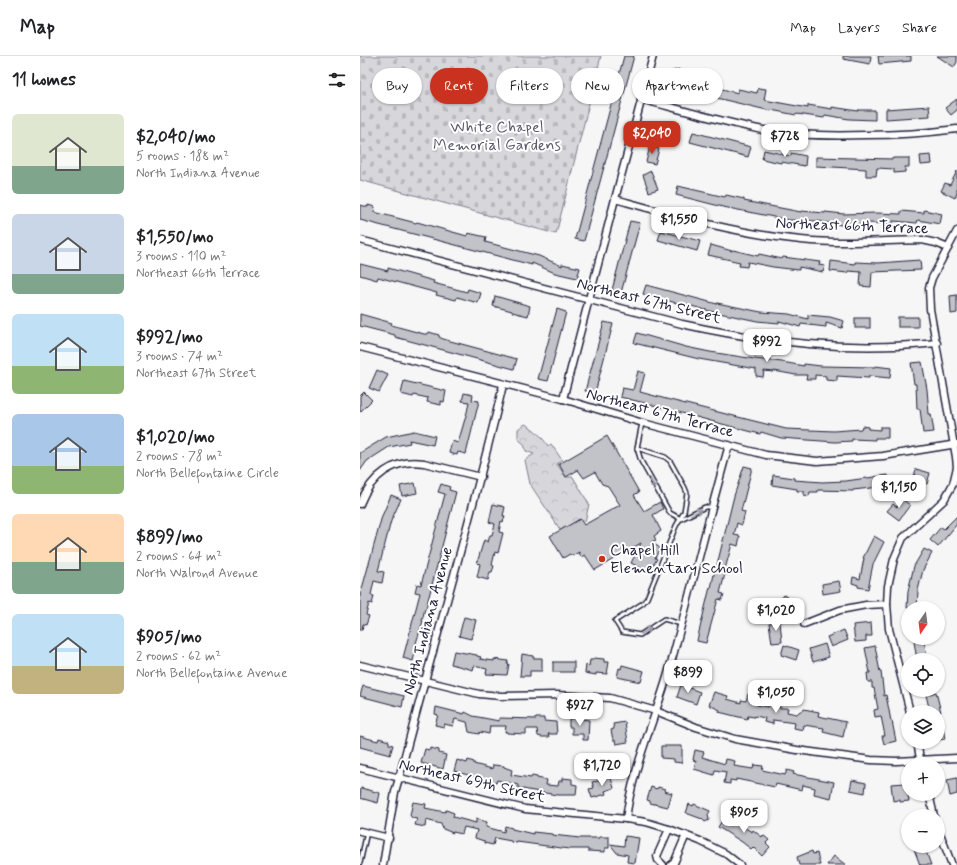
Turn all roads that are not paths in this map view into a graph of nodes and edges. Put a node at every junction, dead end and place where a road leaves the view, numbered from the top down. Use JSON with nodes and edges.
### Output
{"nodes":[{"id":1,"x":653,"y":56,"type":"edge"},
{"id":2,"x":650,"y":68,"type":"edge"},
{"id":3,"x":640,"y":104,"type":"edge"},
{"id":4,"x":660,"y":104,"type":"edge"},
{"id":5,"x":957,"y":129,"type":"edge"},
{"id":6,"x":614,"y":199,"type":"junction"},
{"id":7,"x":957,"y":231,"type":"edge"},
{"id":8,"x":360,"y":240,"type":"edge"},
{"id":9,"x":948,"y":248,"type":"junction"},
{"id":10,"x":589,"y":301,"type":"junction"},
{"id":11,"x":937,"y":343,"type":"junction"},
{"id":12,"x":360,"y":349,"type":"edge"},
{"id":13,"x":503,"y":385,"type":"junction"},
{"id":14,"x":563,"y":399,"type":"junction"},
{"id":15,"x":643,"y":423,"type":"junction"},
{"id":16,"x":955,"y":444,"type":"edge"},
{"id":17,"x":729,"y":445,"type":"junction"},
{"id":18,"x":637,"y":448,"type":"junction"},
{"id":19,"x":481,"y":477,"type":"junction"},
{"id":20,"x":360,"y":504,"type":"edge"},
{"id":21,"x":712,"y":507,"type":"junction"},
{"id":22,"x":681,"y":519,"type":"junction"},
{"id":23,"x":887,"y":604,"type":"junction"},
{"id":24,"x":681,"y":624,"type":"junction"},
{"id":25,"x":804,"y":624,"type":"dead end"},
{"id":26,"x":360,"y":665,"type":"edge"},
{"id":27,"x":424,"y":681,"type":"junction"},
{"id":28,"x":908,"y":705,"type":"edge"},
{"id":29,"x":656,"y":711,"type":"junction"},
{"id":30,"x":957,"y":758,"type":"edge"},
{"id":31,"x":945,"y":759,"type":"edge"},
{"id":32,"x":901,"y":761,"type":"edge"},
{"id":33,"x":360,"y":768,"type":"edge"},
{"id":34,"x":399,"y":778,"type":"junction"},
{"id":35,"x":626,"y":819,"type":"junction"},
{"id":36,"x":669,"y":829,"type":"junction"},
{"id":37,"x":360,"y":831,"type":"edge"},
{"id":38,"x":367,"y":832,"type":"junction"},
{"id":39,"x":686,"y":835,"type":"junction"},
{"id":40,"x":389,"y":838,"type":"junction"},
{"id":41,"x":945,"y":846,"type":"edge"},
{"id":42,"x":360,"y":863,"type":"edge"},
{"id":43,"x":384,"y":865,"type":"edge"},
{"id":44,"x":663,"y":865,"type":"edge"},
{"id":45,"x":671,"y":865,"type":"edge"},
{"id":46,"x":740,"y":865,"type":"edge"},
{"id":47,"x":952,"y":865,"type":"edge"}],
"edges":[{"from":1,"to":2,"type":"street"},
{"from":3,"to":6,"type":"street"},
{"from":4,"to":5,"type":"street"},
{"from":6,"to":9,"type":"street","name":"Northeast 66th Terrace"},
{"from":6,"to":10,"type":"street"},
{"from":7,"to":9,"type":"street"},
{"from":8,"to":10,"type":"street","name":"Northeast 67th Street"},
{"from":9,"to":11,"type":"street"},
{"from":10,"to":11,"type":"street","name":"Northeast 67th Street"},
{"from":10,"to":14,"type":"street"},
{"from":11,"to":16,"type":"street"},
{"from":12,"to":13,"type":"street","name":"Northeast 67th Terrace"},
{"from":13,"to":14,"type":"street","name":"Northeast 67th Terrace"},
{"from":13,"to":19,"type":"street","name":"North Indiana Avenue"},
{"from":14,"to":15,"type":"street","name":"Northeast 67th Terrace"},
{"from":15,"to":17,"type":"street","name":"Northeast 67th Terrace"},
{"from":15,"to":18,"type":"lane"},
{"from":16,"to":17,"type":"street","name":"Northeast 67th Terrace"},
{"from":16,"to":23,"type":"street"},
{"from":17,"to":21,"type":"street"},
{"from":18,"to":22,"type":"lane","one_way":true},
{"from":18,"to":22,"type":"lane"},
{"from":19,"to":20,"type":"street"},
{"from":19,"to":27,"type":"street","name":"North Indiana Avenue"},
{"from":22,"to":21,"type":"lane","one_way":true},
{"from":21,"to":24,"type":"street"},
{"from":22,"to":24,"type":"lane","one_way":true},
{"from":23,"to":25,"type":"street"},
{"from":23,"to":28,"type":"street"},
{"from":24,"to":29,"type":"street"},
{"from":26,"to":27,"type":"street"},
{"from":27,"to":29,"type":"street"},
{"from":27,"to":34,"type":"street","name":"North Indiana Avenue"},
{"from":29,"to":32,"type":"street"},
{"from":29,"to":35,"type":"street"},
{"from":30,"to":31,"type":"street"},
{"from":33,"to":34,"type":"street","name":"Northeast 69th Street"},
{"from":34,"to":35,"type":"street","name":"Northeast 69th Street"},
{"from":34,"to":40,"type":"street","name":"North Indiana Avenue"},
{"from":35,"to":36,"type":"street","name":"Northeast 69th Street"},
{"from":36,"to":39,"type":"street","name":"Northeast 69th Street"},
{"from":36,"to":44,"type":"street"},
{"from":37,"to":38,"type":"street"},
{"from":38,"to":40,"type":"street"},
{"from":38,"to":42,"type":"lane"},
{"from":39,"to":45,"type":"street"},
{"from":39,"to":46,"type":"street","name":"Northeast 69th Street"},
{"from":40,"to":43,"type":"street","name":"North Indiana Avenue"},
{"from":41,"to":47,"type":"street"}]}
